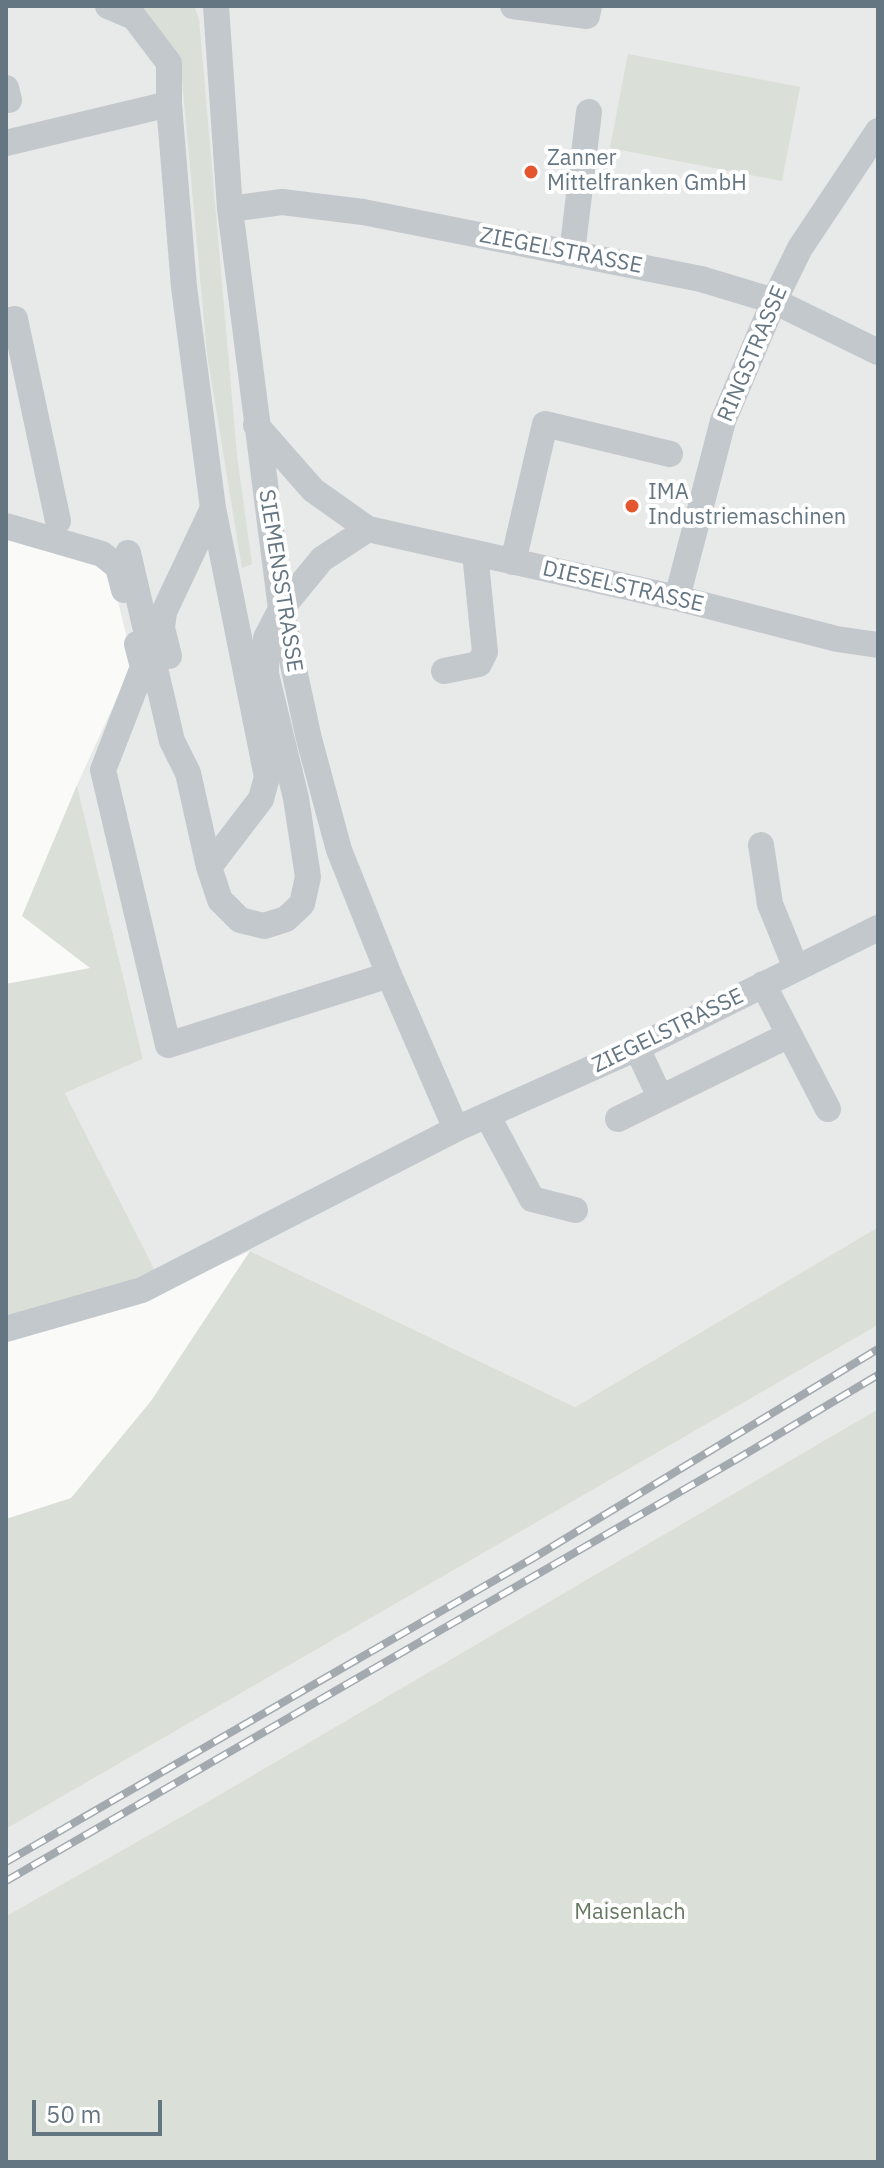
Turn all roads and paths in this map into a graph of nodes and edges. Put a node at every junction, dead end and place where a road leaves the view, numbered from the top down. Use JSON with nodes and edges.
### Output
{"nodes":[{"id":1,"x":108,"y":6,"type":"edge"},
{"id":2,"x":216,"y":6,"type":"edge"},
{"id":3,"x":513,"y":6,"type":"edge"},
{"id":4,"x":589,"y":6,"type":"edge"},
{"id":5,"x":169,"y":104,"type":"junction"},
{"id":6,"x":589,"y":112,"type":"dead end"},
{"id":7,"x":878,"y":131,"type":"edge"},
{"id":8,"x":6,"y":143,"type":"edge"},
{"id":9,"x":230,"y":209,"type":"junction"},
{"id":10,"x":572,"y":253,"type":"junction"},
{"id":11,"x":774,"y":301,"type":"junction"},
{"id":12,"x":6,"y":321,"type":"edge"},
{"id":13,"x":878,"y":352,"type":"edge"},
{"id":14,"x":256,"y":425,"type":"junction"},
{"id":15,"x":670,"y":454,"type":"dead end"},
{"id":16,"x":213,"y":508,"type":"junction"},
{"id":17,"x":58,"y":521,"type":"dead end"},
{"id":18,"x":6,"y":526,"type":"edge"},
{"id":19,"x":368,"y":529,"type":"junction"},
{"id":20,"x":128,"y":553,"type":"dead end"},
{"id":21,"x":475,"y":553,"type":"junction"},
{"id":22,"x":513,"y":562,"type":"junction"},
{"id":23,"x":677,"y":598,"type":"junction"},
{"id":24,"x":281,"y":609,"type":"junction"},
{"id":25,"x":878,"y":645,"type":"edge"},
{"id":26,"x":444,"y":671,"type":"dead end"},
{"id":27,"x":188,"y":773,"type":"junction"},
{"id":28,"x":761,"y":845,"type":"dead end"},
{"id":29,"x":209,"y":867,"type":"junction"},
{"id":30,"x":878,"y":928,"type":"edge"},
{"id":31,"x":796,"y":968,"type":"junction"},
{"id":32,"x":389,"y":975,"type":"junction"},
{"id":33,"x":763,"y":984,"type":"junction"},
{"id":34,"x":789,"y":1035,"type":"junction"},
{"id":35,"x":637,"y":1048,"type":"junction"},
{"id":36,"x":660,"y":1097,"type":"junction"},
{"id":37,"x":828,"y":1109,"type":"dead end"},
{"id":38,"x":487,"y":1115,"type":"junction"},
{"id":39,"x":618,"y":1119,"type":"dead end"},
{"id":40,"x":456,"y":1129,"type":"junction"},
{"id":41,"x":575,"y":1210,"type":"dead end"},
{"id":42,"x":6,"y":1329,"type":"edge"}],
"edges":[{"from":1,"to":5,"type":"street"},
{"from":2,"to":9,"type":"street","name":"SIEMENSSTRASSE"},
{"from":3,"to":4,"type":"street"},
{"from":5,"to":8,"type":"street"},
{"from":5,"to":16,"type":"street"},
{"from":6,"to":10,"type":"street"},
{"from":7,"to":11,"type":"street","name":"RINGSTRASSE"},
{"from":9,"to":10,"type":"street","name":"ZIEGELSTRASSE"},
{"from":9,"to":14,"type":"street","name":"SIEMENSSTRASSE"},
{"from":10,"to":11,"type":"street","name":"ZIEGELSTRASSE"},
{"from":11,"to":13,"type":"street","name":"ZIEGELSTRASSE"},
{"from":11,"to":23,"type":"street","name":"RINGSTRASSE"},
{"from":12,"to":17,"type":"street"},
{"from":14,"to":19,"type":"street","name":"DIESELSTRASSE"},
{"from":14,"to":24,"type":"street","name":"SIEMENSSTRASSE"},
{"from":15,"to":22,"type":"street"},
{"from":16,"to":27,"type":"street"},
{"from":16,"to":29,"type":"street"},
{"from":18,"to":32,"type":"street"},
{"from":19,"to":21,"type":"street","name":"DIESELSTRASSE"},
{"from":19,"to":24,"type":"street"},
{"from":20,"to":27,"type":"street"},
{"from":21,"to":22,"type":"street","name":"DIESELSTRASSE"},
{"from":21,"to":26,"type":"street"},
{"from":22,"to":23,"type":"street","name":"DIESELSTRASSE"},
{"from":23,"to":25,"type":"street","name":"DIESELSTRASSE"},
{"from":24,"to":29,"type":"street"},
{"from":24,"to":32,"type":"street","name":"SIEMENSSTRASSE"},
{"from":27,"to":29,"type":"street"},
{"from":28,"to":31,"type":"street"},
{"from":30,"to":31,"type":"street","name":"ZIEGELSTRASSE"},
{"from":31,"to":33,"type":"street","name":"ZIEGELSTRASSE"},
{"from":32,"to":40,"type":"street","name":"SIEMENSSTRASSE"},
{"from":33,"to":34,"type":"street"},
{"from":33,"to":35,"type":"street","name":"ZIEGELSTRASSE"},
{"from":34,"to":36,"type":"street"},
{"from":34,"to":37,"type":"street"},
{"from":35,"to":36,"type":"street"},
{"from":35,"to":38,"type":"street","name":"ZIEGELSTRASSE"},
{"from":36,"to":39,"type":"street"},
{"from":38,"to":40,"type":"street","name":"ZIEGELSTRASSE"},
{"from":38,"to":41,"type":"street"},
{"from":40,"to":42,"type":"street","name":"ZIEGELSTRASSE"}]}
